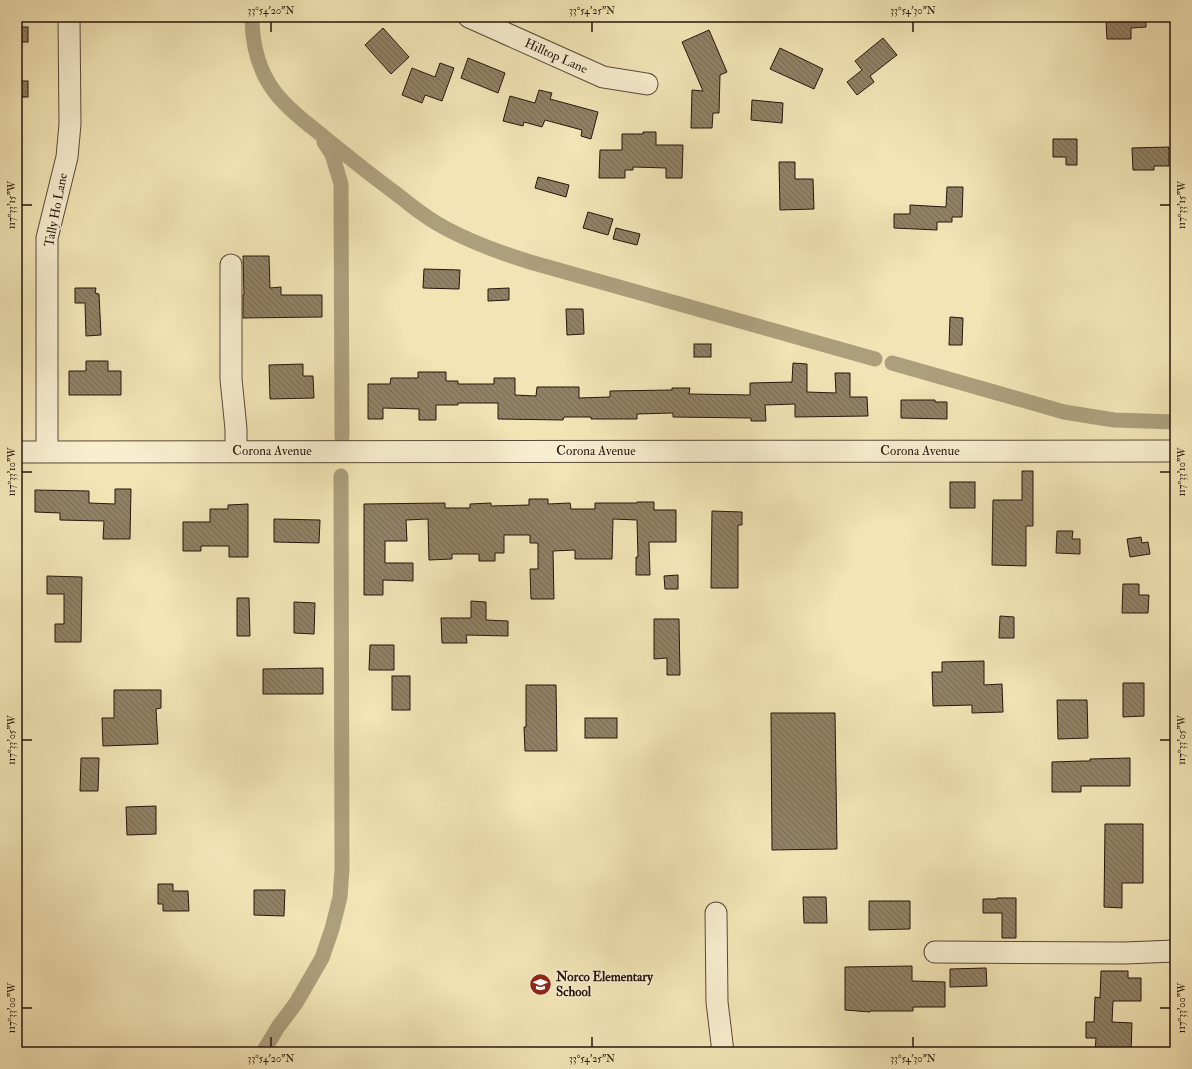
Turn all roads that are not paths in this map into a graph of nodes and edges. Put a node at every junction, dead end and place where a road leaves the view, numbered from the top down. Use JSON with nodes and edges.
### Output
{"nodes":[{"id":1,"x":69,"y":17,"type":"edge"},
{"id":2,"x":469,"y":17,"type":"edge"},
{"id":3,"x":646,"y":84,"type":"dead end"},
{"id":4,"x":231,"y":266,"type":"dead end"},
{"id":5,"x":46,"y":451,"type":"junction"},
{"id":6,"x":236,"y":451,"type":"junction"},
{"id":7,"x":1175,"y":451,"type":"edge"},
{"id":8,"x":17,"y":452,"type":"edge"},
{"id":9,"x":716,"y":912,"type":"dead end"},
{"id":10,"x":1175,"y":951,"type":"edge"},
{"id":11,"x":935,"y":952,"type":"dead end"},
{"id":12,"x":723,"y":1052,"type":"edge"}],
"edges":[{"from":1,"to":5,"type":"street","name":"Tally Ho Lane"},
{"from":2,"to":3,"type":"street","name":"Hilltop Lane"},
{"from":4,"to":6,"type":"street"},
{"from":5,"to":6,"type":"street","name":"Corona Avenue"},
{"from":5,"to":8,"type":"street","name":"Corona Avenue"},
{"from":6,"to":7,"type":"street","name":"Corona Avenue"},
{"from":9,"to":12,"type":"street"},
{"from":10,"to":11,"type":"street"}]}
